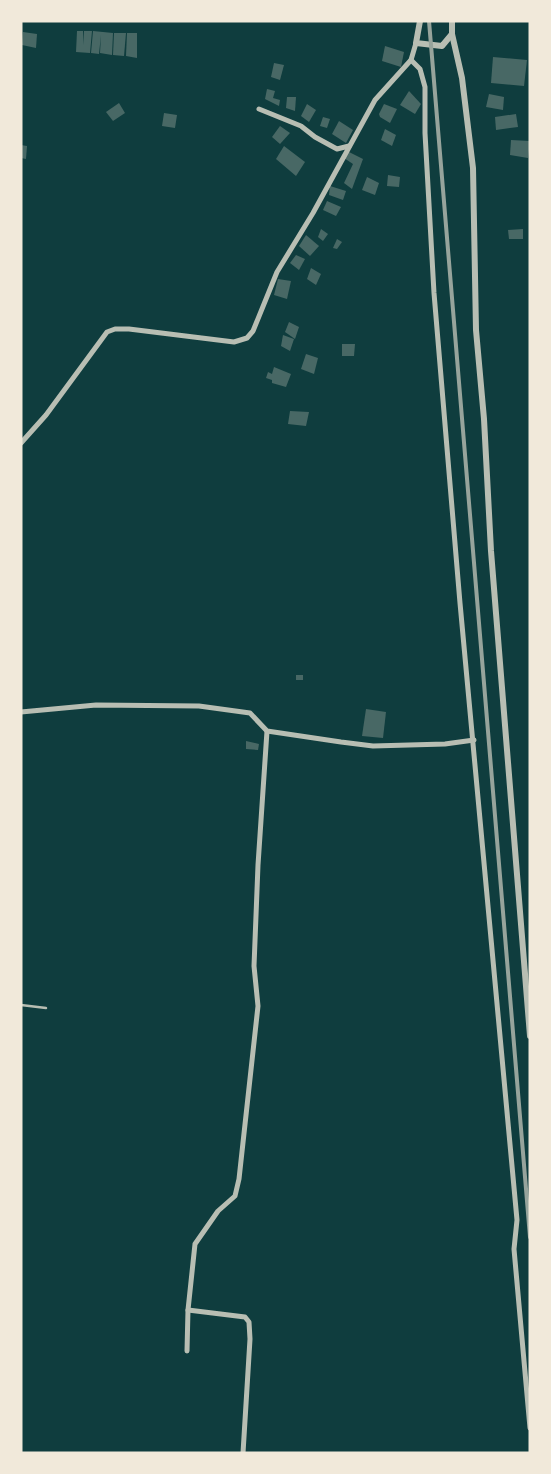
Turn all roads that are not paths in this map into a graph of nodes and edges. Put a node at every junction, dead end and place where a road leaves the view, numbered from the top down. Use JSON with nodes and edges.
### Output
{"nodes":[{"id":1,"x":420,"y":21,"type":"edge"},
{"id":2,"x":452,"y":21,"type":"edge"},
{"id":3,"x":452,"y":34,"type":"junction"},
{"id":4,"x":416,"y":43,"type":"junction"},
{"id":5,"x":412,"y":60,"type":"junction"},
{"id":6,"x":259,"y":109,"type":"dead end"},
{"id":7,"x":350,"y":146,"type":"junction"},
{"id":8,"x":21,"y":443,"type":"edge"},
{"id":9,"x":21,"y":712,"type":"edge"},
{"id":10,"x":267,"y":731,"type":"junction"},
{"id":11,"x":474,"y":740,"type":"junction"},
{"id":12,"x":21,"y":1005,"type":"edge"},
{"id":13,"x":46,"y":1008,"type":"dead end"},
{"id":14,"x":530,"y":1036,"type":"edge"},
{"id":15,"x":188,"y":1310,"type":"junction"},
{"id":16,"x":187,"y":1351,"type":"dead end"},
{"id":17,"x":530,"y":1428,"type":"edge"},
{"id":18,"x":243,"y":1453,"type":"edge"}],
"edges":[{"from":1,"to":4,"type":"street"},
{"from":2,"to":3,"type":"street"},
{"from":3,"to":4,"type":"street"},
{"from":3,"to":14,"type":"street"},
{"from":4,"to":5,"type":"street"},
{"from":5,"to":7,"type":"street"},
{"from":5,"to":11,"type":"street"},
{"from":6,"to":7,"type":"street"},
{"from":7,"to":8,"type":"street"},
{"from":9,"to":10,"type":"street"},
{"from":10,"to":11,"type":"street"},
{"from":10,"to":15,"type":"street"},
{"from":11,"to":17,"type":"street"},
{"from":12,"to":13,"type":"lane"},
{"from":15,"to":16,"type":"street"},
{"from":15,"to":18,"type":"street"}]}
